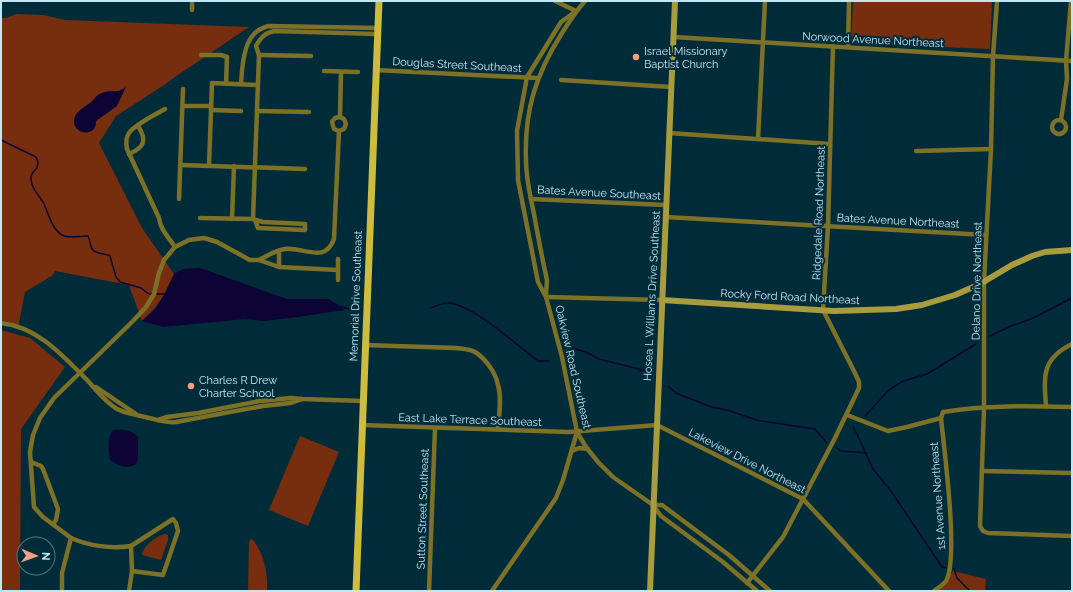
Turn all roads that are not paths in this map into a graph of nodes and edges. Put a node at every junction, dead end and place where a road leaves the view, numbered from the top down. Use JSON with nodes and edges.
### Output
{"nodes":[{"id":1,"x":192,"y":1,"type":"edge"},
{"id":2,"x":379,"y":1,"type":"edge"},
{"id":3,"x":555,"y":1,"type":"edge"},
{"id":4,"x":585,"y":1,"type":"edge"},
{"id":5,"x":675,"y":1,"type":"edge"},
{"id":6,"x":765,"y":1,"type":"edge"},
{"id":7,"x":849,"y":1,"type":"edge"},
{"id":8,"x":996,"y":1,"type":"edge"},
{"id":9,"x":1071,"y":1,"type":"edge"},
{"id":10,"x":192,"y":10,"type":"dead end"},
{"id":11,"x":576,"y":10,"type":"junction"},
{"id":12,"x":377,"y":31,"type":"junction"},
{"id":13,"x":674,"y":37,"type":"junction"},
{"id":14,"x":249,"y":43,"type":"junction"},
{"id":15,"x":763,"y":43,"type":"junction"},
{"id":16,"x":256,"y":46,"type":"junction"},
{"id":17,"x":833,"y":46,"type":"junction"},
{"id":18,"x":848,"y":46,"type":"junction"},
{"id":19,"x":259,"y":55,"type":"junction"},
{"id":20,"x":202,"y":56,"type":"dead end"},
{"id":21,"x":311,"y":56,"type":"dead end"},
{"id":22,"x":993,"y":56,"type":"junction"},
{"id":23,"x":1066,"y":61,"type":"junction"},
{"id":24,"x":1072,"y":61,"type":"edge"},
{"id":25,"x":375,"y":70,"type":"junction"},
{"id":26,"x":324,"y":71,"type":"dead end"},
{"id":27,"x":341,"y":72,"type":"junction"},
{"id":28,"x":358,"y":72,"type":"dead end"},
{"id":29,"x":527,"y":77,"type":"junction"},
{"id":30,"x":537,"y":78,"type":"junction"},
{"id":31,"x":561,"y":80,"type":"dead end"},
{"id":32,"x":226,"y":84,"type":"junction"},
{"id":33,"x":241,"y":84,"type":"junction"},
{"id":34,"x":258,"y":85,"type":"junction"},
{"id":35,"x":672,"y":87,"type":"junction"},
{"id":36,"x":183,"y":90,"type":"dead end"},
{"id":37,"x":183,"y":106,"type":"junction"},
{"id":38,"x":211,"y":108,"type":"junction"},
{"id":39,"x":165,"y":109,"type":"dead end"},
{"id":40,"x":240,"y":111,"type":"dead end"},
{"id":41,"x":257,"y":111,"type":"junction"},
{"id":42,"x":309,"y":112,"type":"dead end"},
{"id":43,"x":340,"y":117,"type":"junction"},
{"id":44,"x":1061,"y":120,"type":"dead end"},
{"id":45,"x":138,"y":126,"type":"junction"},
{"id":46,"x":339,"y":131,"type":"junction"},
{"id":47,"x":669,"y":133,"type":"junction"},
{"id":48,"x":758,"y":139,"type":"junction"},
{"id":49,"x":830,"y":144,"type":"junction"},
{"id":50,"x":991,"y":148,"type":"junction"},
{"id":51,"x":916,"y":151,"type":"dead end"},
{"id":52,"x":129,"y":154,"type":"junction"},
{"id":53,"x":180,"y":165,"type":"junction"},
{"id":54,"x":209,"y":166,"type":"junction"},
{"id":55,"x":234,"y":166,"type":"junction"},
{"id":56,"x":255,"y":167,"type":"junction"},
{"id":57,"x":305,"y":169,"type":"dead end"},
{"id":58,"x":531,"y":199,"type":"junction"},
{"id":59,"x":179,"y":200,"type":"dead end"},
{"id":60,"x":666,"y":205,"type":"junction"},
{"id":61,"x":666,"y":217,"type":"junction"},
{"id":62,"x":200,"y":218,"type":"dead end"},
{"id":63,"x":232,"y":219,"type":"junction"},
{"id":64,"x":254,"y":220,"type":"junction"},
{"id":65,"x":828,"y":226,"type":"junction"},
{"id":66,"x":305,"y":230,"type":"dead end"},
{"id":67,"x":986,"y":236,"type":"junction"},
{"id":68,"x":174,"y":247,"type":"junction"},
{"id":69,"x":1072,"y":250,"type":"edge"},
{"id":70,"x":280,"y":251,"type":"junction"},
{"id":71,"x":338,"y":259,"type":"dead end"},
{"id":72,"x":259,"y":260,"type":"junction"},
{"id":73,"x":279,"y":267,"type":"junction"},
{"id":74,"x":338,"y":270,"type":"junction"},
{"id":75,"x":338,"y":280,"type":"dead end"},
{"id":76,"x":984,"y":281,"type":"junction"},
{"id":77,"x":546,"y":297,"type":"junction"},
{"id":78,"x":662,"y":300,"type":"junction"},
{"id":79,"x":823,"y":310,"type":"junction"},
{"id":80,"x":1,"y":323,"type":"edge"},
{"id":81,"x":1072,"y":344,"type":"edge"},
{"id":82,"x":365,"y":345,"type":"junction"},
{"id":83,"x":80,"y":374,"type":"junction"},
{"id":84,"x":363,"y":401,"type":"junction"},
{"id":85,"x":1046,"y":406,"type":"junction"},
{"id":86,"x":1072,"y":407,"type":"edge"},
{"id":87,"x":984,"y":408,"type":"junction"},
{"id":88,"x":847,"y":415,"type":"junction"},
{"id":89,"x":942,"y":418,"type":"junction"},
{"id":90,"x":362,"y":425,"type":"junction"},
{"id":91,"x":657,"y":425,"type":"junction"},
{"id":92,"x":435,"y":428,"type":"junction"},
{"id":93,"x":498,"y":429,"type":"junction"},
{"id":94,"x":577,"y":432,"type":"junction"},
{"id":95,"x":588,"y":449,"type":"junction"},
{"id":96,"x":572,"y":451,"type":"junction"},
{"id":97,"x":30,"y":462,"type":"junction"},
{"id":98,"x":982,"y":470,"type":"junction"},
{"id":99,"x":1072,"y":473,"type":"edge"},
{"id":100,"x":803,"y":499,"type":"junction"},
{"id":101,"x":653,"y":505,"type":"junction"},
{"id":102,"x":53,"y":524,"type":"junction"},
{"id":103,"x":1072,"y":536,"type":"edge"},
{"id":104,"x":71,"y":538,"type":"junction"},
{"id":105,"x":131,"y":546,"type":"junction"},
{"id":106,"x":132,"y":571,"type":"junction"},
{"id":107,"x":753,"y":576,"type":"junction"},
{"id":108,"x":747,"y":583,"type":"junction"},
{"id":109,"x":62,"y":591,"type":"edge"},
{"id":110,"x":129,"y":591,"type":"edge"},
{"id":111,"x":356,"y":591,"type":"edge"},
{"id":112,"x":429,"y":591,"type":"edge"},
{"id":113,"x":492,"y":591,"type":"edge"},
{"id":114,"x":650,"y":591,"type":"edge"},
{"id":115,"x":757,"y":591,"type":"edge"},
{"id":116,"x":770,"y":591,"type":"edge"},
{"id":117,"x":889,"y":591,"type":"edge"},
{"id":118,"x":934,"y":591,"type":"edge"}],
"edges":[{"from":1,"to":10,"type":"street"},
{"from":2,"to":12,"type":"main road","name":"Memorial Drive Southeast"},
{"from":3,"to":11,"type":"street"},
{"from":4,"to":11,"type":"street","name":"Oakview Road Southeast"},
{"from":5,"to":13,"type":"street","name":"Hosea L Williams Drive Southeast"},
{"from":6,"to":15,"type":"street"},
{"from":7,"to":18,"type":"street"},
{"from":8,"to":22,"type":"street","name":"Delano Drive Northeast"},
{"from":9,"to":23,"type":"street"},
{"from":11,"to":29,"type":"street","name":"Oakview Road Southeast"},
{"from":11,"to":30,"type":"street","name":"Oakview Road Southeast"},
{"from":12,"to":14,"type":"street"},
{"from":12,"to":16,"type":"street"},
{"from":12,"to":25,"type":"main road","name":"Memorial Drive Southeast"},
{"from":13,"to":15,"type":"street","name":"Norwood Avenue Northeast"},
{"from":13,"to":35,"type":"street","name":"Hosea L Williams Drive Southeast"},
{"from":14,"to":16,"type":"street"},
{"from":14,"to":33,"type":"street"},
{"from":15,"to":17,"type":"street","name":"Norwood Avenue Northeast"},
{"from":15,"to":48,"type":"street"},
{"from":16,"to":19,"type":"street"},
{"from":17,"to":18,"type":"street","name":"Norwood Avenue Northeast"},
{"from":17,"to":49,"type":"street","name":"Ridgedale Road Northeast"},
{"from":18,"to":22,"type":"street","name":"Norwood Avenue Northeast"},
{"from":19,"to":21,"type":"street"},
{"from":19,"to":34,"type":"street"},
{"from":20,"to":32,"type":"street"},
{"from":22,"to":23,"type":"street","name":"Norwood Avenue Northeast"},
{"from":22,"to":50,"type":"street","name":"Delano Drive Northeast"},
{"from":23,"to":24,"type":"street","name":"Norwood Avenue Northeast"},
{"from":23,"to":44,"type":"street"},
{"from":25,"to":29,"type":"street","name":"Douglas Street Southeast"},
{"from":25,"to":82,"type":"main road","name":"Memorial Drive Southeast"},
{"from":26,"to":27,"type":"street"},
{"from":27,"to":28,"type":"street"},
{"from":27,"to":43,"type":"street"},
{"from":29,"to":30,"type":"street","name":"Douglas Street Southeast"},
{"from":29,"to":77,"type":"street","name":"Oakview Road Southeast"},
{"from":30,"to":58,"type":"street","name":"Oakview Road Southeast"},
{"from":31,"to":35,"type":"street"},
{"from":32,"to":33,"type":"street"},
{"from":32,"to":38,"type":"street"},
{"from":33,"to":34,"type":"street"},
{"from":34,"to":41,"type":"street"},
{"from":35,"to":47,"type":"street","name":"Hosea L Williams Drive Southeast"},
{"from":36,"to":37,"type":"street"},
{"from":37,"to":38,"type":"street"},
{"from":37,"to":53,"type":"street"},
{"from":38,"to":40,"type":"street"},
{"from":38,"to":54,"type":"street"},
{"from":39,"to":45,"type":"street"},
{"from":41,"to":42,"type":"street"},
{"from":41,"to":56,"type":"street"},
{"from":43,"to":46,"type":"street"},
{"from":43,"to":46,"type":"street"},
{"from":45,"to":52,"type":"street"},
{"from":45,"to":52,"type":"street"},
{"from":46,"to":70,"type":"street"},
{"from":47,"to":48,"type":"street"},
{"from":47,"to":60,"type":"street","name":"Hosea L Williams Drive Southeast"},
{"from":48,"to":49,"type":"street"},
{"from":49,"to":65,"type":"street","name":"Ridgedale Road Northeast"},
{"from":50,"to":51,"type":"street"},
{"from":50,"to":67,"type":"street","name":"Delano Drive Northeast"},
{"from":52,"to":68,"type":"street"},
{"from":53,"to":54,"type":"street"},
{"from":53,"to":59,"type":"street"},
{"from":54,"to":55,"type":"street"},
{"from":55,"to":56,"type":"street"},
{"from":55,"to":63,"type":"street"},
{"from":56,"to":57,"type":"street"},
{"from":56,"to":64,"type":"street"},
{"from":58,"to":60,"type":"street","name":"Bates Avenue Southeast"},
{"from":58,"to":77,"type":"street","name":"Oakview Road Southeast"},
{"from":60,"to":61,"type":"street","name":"Hosea L Williams Drive Southeast"},
{"from":61,"to":65,"type":"street","name":"Bates Avenue Northeast"},
{"from":61,"to":78,"type":"street","name":"Hosea L Williams Drive Southeast"},
{"from":62,"to":63,"type":"street"},
{"from":63,"to":64,"type":"street"},
{"from":64,"to":66,"type":"street"},
{"from":65,"to":67,"type":"street","name":"Bates Avenue Northeast"},
{"from":65,"to":79,"type":"street","name":"Ridgedale Road Northeast"},
{"from":67,"to":76,"type":"street","name":"Delano Drive Northeast"},
{"from":68,"to":72,"type":"street"},
{"from":68,"to":83,"type":"street"},
{"from":69,"to":76,"type":"street","name":"Rocky Ford Road Northeast"},
{"from":70,"to":72,"type":"street"},
{"from":70,"to":73,"type":"street"},
{"from":71,"to":74,"type":"street"},
{"from":72,"to":73,"type":"street"},
{"from":73,"to":74,"type":"street"},
{"from":74,"to":75,"type":"street"},
{"from":76,"to":79,"type":"street","name":"Rocky Ford Road Northeast"},
{"from":76,"to":87,"type":"street","name":"Delano Drive Northeast"},
{"from":77,"to":78,"type":"street"},
{"from":77,"to":94,"type":"street","name":"Oakview Road Southeast"},
{"from":78,"to":79,"type":"street","name":"Rocky Ford Road Northeast"},
{"from":78,"to":91,"type":"street","name":"Hosea L Williams Drive Southeast"},
{"from":79,"to":88,"type":"street","name":"Ridgedale Road Northeast"},
{"from":80,"to":83,"type":"street"},
{"from":81,"to":85,"type":"street"},
{"from":82,"to":84,"type":"main road","name":"Memorial Drive Southeast"},
{"from":82,"to":93,"type":"street"},
{"from":83,"to":84,"type":"street"},
{"from":83,"to":97,"type":"street"},
{"from":84,"to":90,"type":"main road","name":"Memorial Drive Southeast"},
{"from":85,"to":86,"type":"street"},
{"from":85,"to":87,"type":"street"},
{"from":87,"to":89,"type":"street"},
{"from":87,"to":98,"type":"street","name":"Delano Drive Northeast"},
{"from":88,"to":89,"type":"street"},
{"from":88,"to":100,"type":"street","name":"Ridgedale Road Northeast"},
{"from":89,"to":118,"type":"street","name":"1st Avenue Northeast"},
{"from":90,"to":92,"type":"street","name":"East Lake Terrace Southeast"},
{"from":90,"to":111,"type":"main road","name":"Memorial Drive Southeast"},
{"from":91,"to":94,"type":"street","name":"East Lake Terrace Southeast"},
{"from":91,"to":100,"type":"street","name":"Lakeview Drive Northeast"},
{"from":91,"to":101,"type":"street","name":"Hosea L Williams Drive Southeast"},
{"from":92,"to":93,"type":"street","name":"East Lake Terrace Southeast"},
{"from":92,"to":112,"type":"street","name":"Sutton Street Southeast"},
{"from":93,"to":94,"type":"street","name":"East Lake Terrace Southeast"},
{"from":94,"to":95,"type":"street","name":"Oakview Road Southeast"},
{"from":94,"to":96,"type":"street"},
{"from":95,"to":96,"type":"street"},
{"from":95,"to":101,"type":"street","name":"Oakview Road Southeast"},
{"from":96,"to":113,"type":"street"},
{"from":97,"to":102,"type":"street"},
{"from":97,"to":102,"type":"street"},
{"from":98,"to":99,"type":"street"},
{"from":98,"to":103,"type":"street","name":"Delano Drive Northeast"},
{"from":100,"to":107,"type":"street","name":"Ridgedale Road Northeast"},
{"from":100,"to":117,"type":"street","name":"Lakeview Drive Northeast"},
{"from":101,"to":107,"type":"street"},
{"from":101,"to":108,"type":"street"},
{"from":101,"to":114,"type":"street","name":"Hosea L Williams Drive Southeast"},
{"from":102,"to":104,"type":"street"},
{"from":104,"to":105,"type":"street"},
{"from":104,"to":109,"type":"street"},
{"from":105,"to":106,"type":"street"},
{"from":105,"to":106,"type":"street"},
{"from":106,"to":110,"type":"street"},
{"from":107,"to":108,"type":"street","name":"Ridgedale Road Northeast"},
{"from":107,"to":116,"type":"street"},
{"from":108,"to":115,"type":"street"}]}
